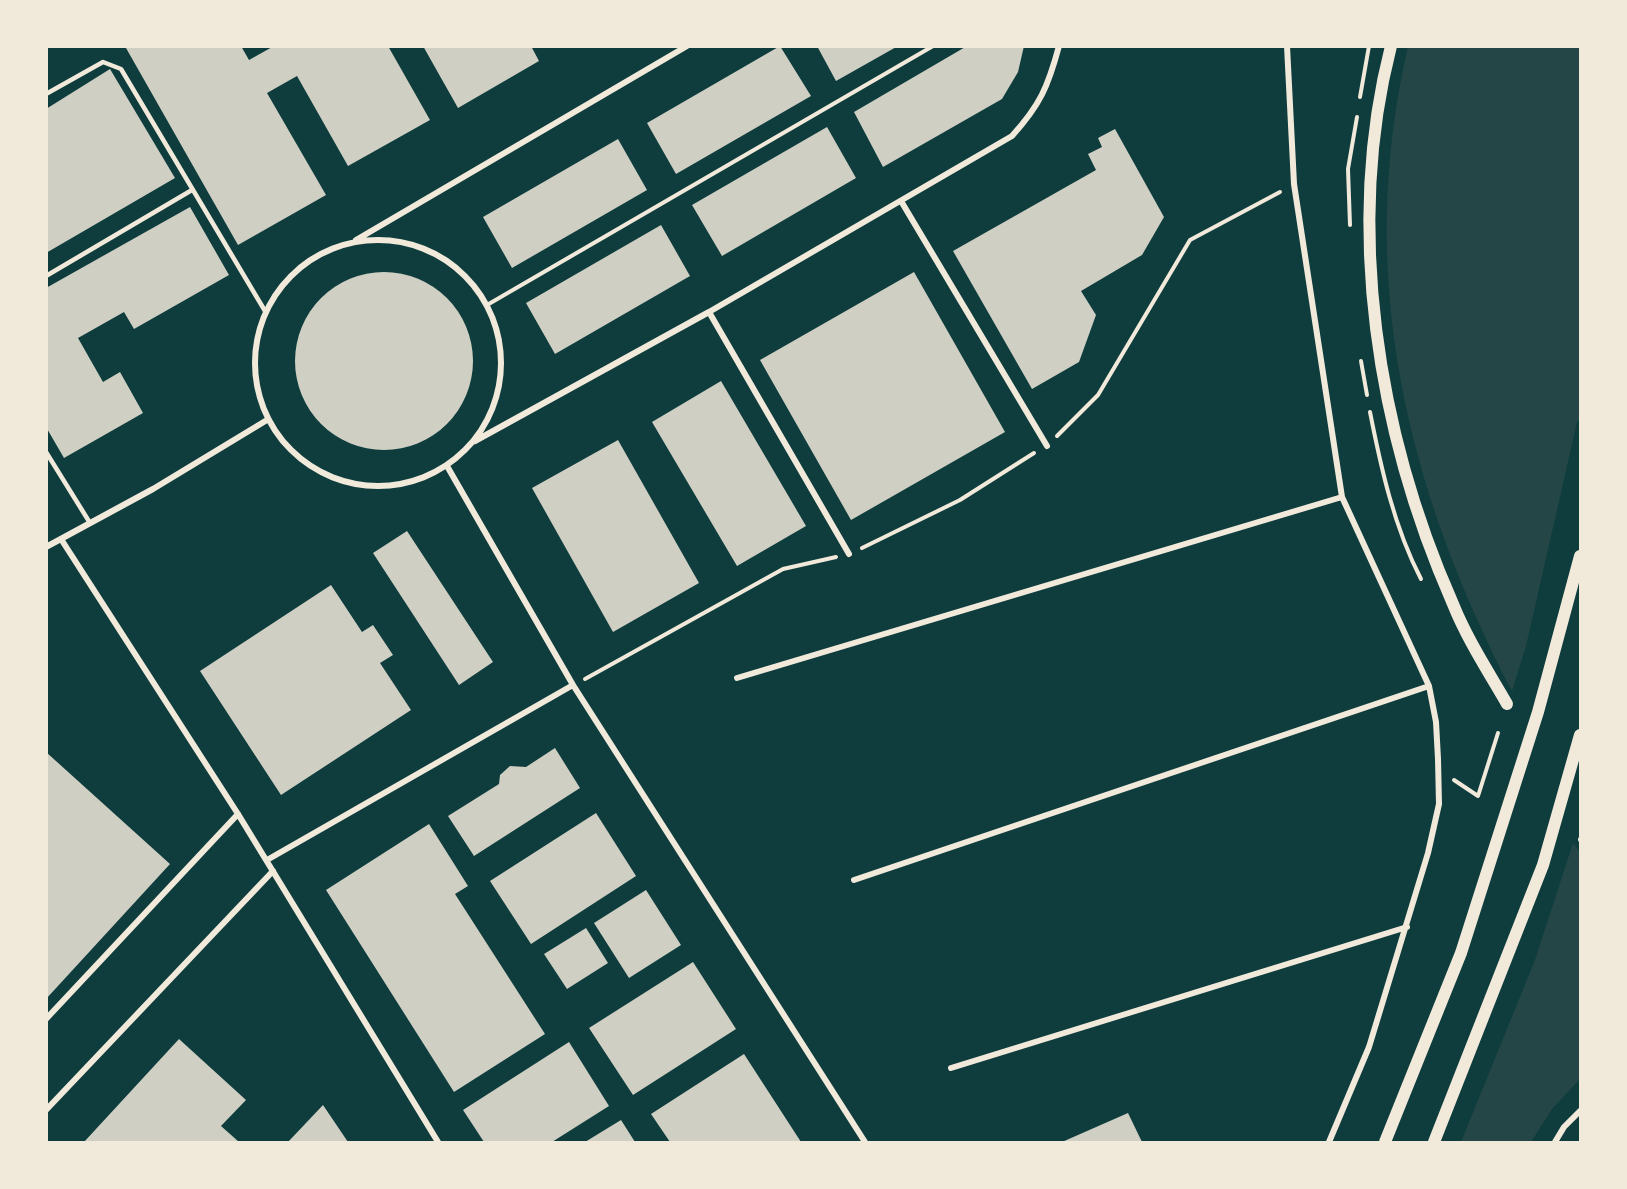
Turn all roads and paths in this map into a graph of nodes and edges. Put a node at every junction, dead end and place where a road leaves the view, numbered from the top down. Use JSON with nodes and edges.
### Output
{"nodes":[{"id":1,"x":687,"y":46,"type":"edge"},
{"id":2,"x":933,"y":46,"type":"edge"},
{"id":3,"x":1059,"y":46,"type":"edge"},
{"id":4,"x":1287,"y":46,"type":"edge"},
{"id":5,"x":1391,"y":46,"type":"edge"},
{"id":6,"x":46,"y":94,"type":"edge"},
{"id":7,"x":1294,"y":184,"type":"junction"},
{"id":8,"x":192,"y":190,"type":"junction"},
{"id":9,"x":902,"y":201,"type":"junction"},
{"id":10,"x":354,"y":242,"type":"junction"},
{"id":11,"x":46,"y":276,"type":"edge"},
{"id":12,"x":488,"y":304,"type":"junction"},
{"id":13,"x":265,"y":311,"type":"junction"},
{"id":14,"x":709,"y":312,"type":"junction"},
{"id":15,"x":267,"y":420,"type":"junction"},
{"id":16,"x":474,"y":441,"type":"junction"},
{"id":17,"x":1047,"y":446,"type":"junction"},
{"id":18,"x":46,"y":452,"type":"edge"},
{"id":19,"x":447,"y":466,"type":"junction"},
{"id":20,"x":1342,"y":497,"type":"junction"},
{"id":21,"x":90,"y":523,"type":"junction"},
{"id":22,"x":61,"y":539,"type":"junction"},
{"id":23,"x":46,"y":547,"type":"edge"},
{"id":24,"x":849,"y":554,"type":"junction"},
{"id":25,"x":1581,"y":556,"type":"edge"},
{"id":26,"x":737,"y":678,"type":"dead end"},
{"id":27,"x":573,"y":686,"type":"junction"},
{"id":28,"x":1429,"y":686,"type":"junction"},
{"id":29,"x":1507,"y":704,"type":"dead end"},
{"id":30,"x":1498,"y":733,"type":"dead end"},
{"id":31,"x":1581,"y":735,"type":"edge"},
{"id":32,"x":1438,"y":770,"type":"junction"},
{"id":33,"x":238,"y":813,"type":"junction"},
{"id":34,"x":267,"y":860,"type":"junction"},
{"id":35,"x":273,"y":871,"type":"junction"},
{"id":36,"x":854,"y":880,"type":"dead end"},
{"id":37,"x":1407,"y":927,"type":"junction"},
{"id":38,"x":46,"y":1019,"type":"edge"},
{"id":39,"x":951,"y":1068,"type":"dead end"},
{"id":40,"x":46,"y":1110,"type":"edge"},
{"id":41,"x":1581,"y":1110,"type":"edge"},
{"id":42,"x":438,"y":1143,"type":"edge"},
{"id":43,"x":865,"y":1143,"type":"edge"},
{"id":44,"x":1329,"y":1143,"type":"edge"},
{"id":45,"x":1385,"y":1143,"type":"edge"},
{"id":46,"x":1434,"y":1143,"type":"edge"},
{"id":47,"x":1555,"y":1143,"type":"edge"}],
"edges":[{"from":1,"to":10,"type":"street"},
{"from":2,"to":12,"type":"path"},
{"from":3,"to":9,"type":"street"},
{"from":4,"to":7,"type":"street"},
{"from":5,"to":29,"type":"main road"},
{"from":6,"to":8,"type":"lane"},
{"from":7,"to":17,"type":"path"},
{"from":7,"to":20,"type":"street"},
{"from":8,"to":11,"type":"lane"},
{"from":8,"to":13,"type":"lane"},
{"from":9,"to":14,"type":"street"},
{"from":9,"to":17,"type":"street"},
{"from":10,"to":12,"type":"street"},
{"from":10,"to":13,"type":"street"},
{"from":12,"to":16,"type":"street"},
{"from":13,"to":15,"type":"street"},
{"from":14,"to":16,"type":"street"},
{"from":14,"to":24,"type":"street"},
{"from":15,"to":19,"type":"street"},
{"from":15,"to":21,"type":"street"},
{"from":16,"to":19,"type":"street"},
{"from":17,"to":24,"type":"path"},
{"from":18,"to":21,"type":"lane"},
{"from":19,"to":27,"type":"street"},
{"from":20,"to":26,"type":"street"},
{"from":20,"to":28,"type":"street"},
{"from":21,"to":22,"type":"street"},
{"from":22,"to":23,"type":"street"},
{"from":22,"to":33,"type":"street"},
{"from":24,"to":27,"type":"path"},
{"from":25,"to":45,"type":"main road"},
{"from":27,"to":34,"type":"street"},
{"from":27,"to":43,"type":"street"},
{"from":28,"to":32,"type":"street"},
{"from":28,"to":36,"type":"street"},
{"from":30,"to":32,"type":"path"},
{"from":31,"to":46,"type":"main road"},
{"from":32,"to":37,"type":"street"},
{"from":33,"to":34,"type":"street"},
{"from":33,"to":38,"type":"street"},
{"from":34,"to":35,"type":"street"},
{"from":35,"to":40,"type":"street"},
{"from":35,"to":42,"type":"street"},
{"from":37,"to":39,"type":"street"},
{"from":37,"to":44,"type":"street"},
{"from":41,"to":47,"type":"street"}]}
